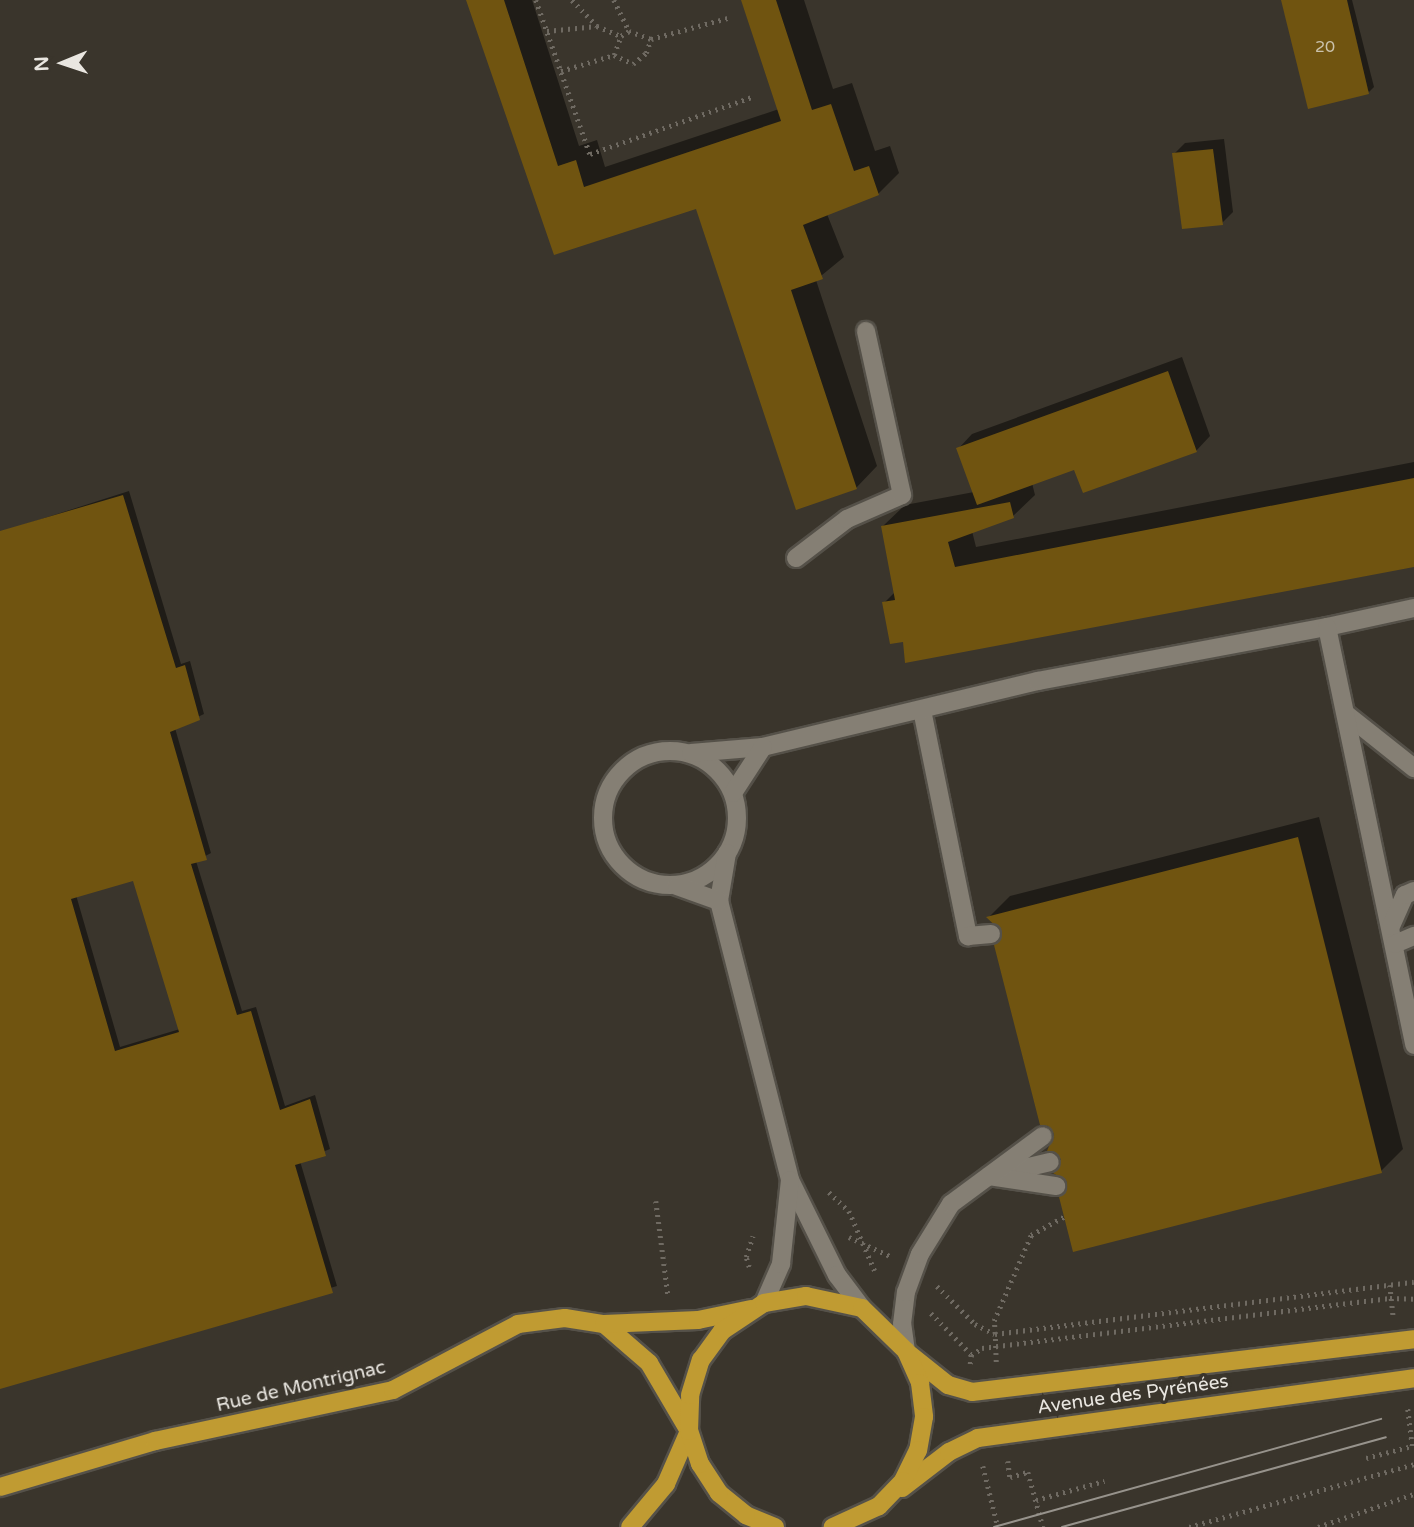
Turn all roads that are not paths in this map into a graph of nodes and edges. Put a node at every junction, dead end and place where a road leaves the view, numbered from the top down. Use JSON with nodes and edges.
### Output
{"nodes":[{"id":1,"x":866,"y":331,"type":"dead end"},
{"id":2,"x":796,"y":558,"type":"dead end"},
{"id":3,"x":1414,"y":608,"type":"edge"},
{"id":4,"x":1327,"y":626,"type":"junction"},
{"id":5,"x":922,"y":710,"type":"junction"},
{"id":6,"x":1346,"y":714,"type":"junction"},
{"id":7,"x":763,"y":747,"type":"junction"},
{"id":8,"x":691,"y":753,"type":"junction"},
{"id":9,"x":1414,"y":768,"type":"edge"},
{"id":10,"x":733,"y":793,"type":"junction"},
{"id":11,"x":727,"y":853,"type":"junction"},
{"id":12,"x":676,"y":886,"type":"junction"},
{"id":13,"x":1414,"y":891,"type":"edge"},
{"id":14,"x":719,"y":901,"type":"junction"},
{"id":15,"x":1391,"y":926,"type":"junction"},
{"id":16,"x":991,"y":934,"type":"dead end"},
{"id":17,"x":1414,"y":936,"type":"edge"},
{"id":18,"x":1395,"y":944,"type":"junction"},
{"id":19,"x":1414,"y":1045,"type":"edge"},
{"id":20,"x":1043,"y":1136,"type":"dead end"},
{"id":21,"x":1050,"y":1162,"type":"dead end"},
{"id":22,"x":989,"y":1177,"type":"junction"},
{"id":23,"x":790,"y":1180,"type":"junction"},
{"id":24,"x":1056,"y":1186,"type":"dead end"},
{"id":25,"x":758,"y":1306,"type":"junction"},
{"id":26,"x":862,"y":1308,"type":"junction"},
{"id":27,"x":604,"y":1324,"type":"junction"},
{"id":28,"x":1414,"y":1339,"type":"edge"},
{"id":29,"x":906,"y":1352,"type":"junction"},
{"id":30,"x":1414,"y":1377,"type":"edge"},
{"id":31,"x":690,"y":1431,"type":"junction"},
{"id":32,"x":0,"y":1487,"type":"edge"},
{"id":33,"x":879,"y":1506,"type":"junction"},
{"id":34,"x":630,"y":1527,"type":"edge"},
{"id":35,"x":775,"y":1527,"type":"edge"},
{"id":36,"x":833,"y":1527,"type":"edge"}],
"edges":[{"from":1,"to":2,"type":"lane"},
{"from":3,"to":4,"type":"lane"},
{"from":4,"to":5,"type":"lane"},
{"from":4,"to":6,"type":"lane"},
{"from":5,"to":7,"type":"lane"},
{"from":5,"to":16,"type":"lane"},
{"from":6,"to":9,"type":"lane"},
{"from":6,"to":15,"type":"lane"},
{"from":7,"to":8,"type":"lane"},
{"from":7,"to":10,"type":"lane"},
{"from":8,"to":10,"type":"lane"},
{"from":8,"to":12,"type":"lane"},
{"from":10,"to":11,"type":"lane"},
{"from":11,"to":12,"type":"lane"},
{"from":11,"to":14,"type":"lane"},
{"from":12,"to":14,"type":"lane"},
{"from":13,"to":15,"type":"lane"},
{"from":14,"to":23,"type":"lane"},
{"from":15,"to":18,"type":"lane"},
{"from":17,"to":18,"type":"lane"},
{"from":18,"to":19,"type":"lane"},
{"from":20,"to":22,"type":"lane"},
{"from":21,"to":22,"type":"lane"},
{"from":22,"to":24,"type":"lane"},
{"from":22,"to":29,"type":"lane"},
{"from":23,"to":25,"type":"lane"},
{"from":23,"to":26,"type":"lane"},
{"from":25,"to":26,"type":"main road","name":"Rue de Montrignac"},
{"from":25,"to":27,"type":"main road","name":"Rue de Montrignac"},
{"from":25,"to":31,"type":"main road"},
{"from":26,"to":29,"type":"main road"},
{"from":27,"to":31,"type":"main road"},
{"from":27,"to":32,"type":"main road","name":"Rue de Montrignac"},
{"from":28,"to":29,"type":"main road","name":"Avenue des Pyrénées"},
{"from":29,"to":33,"type":"main road"},
{"from":30,"to":33,"type":"main road","name":"Avenue des Pyrénées"},
{"from":31,"to":34,"type":"main road"},
{"from":31,"to":35,"type":"main road"},
{"from":33,"to":36,"type":"main road"}]}
